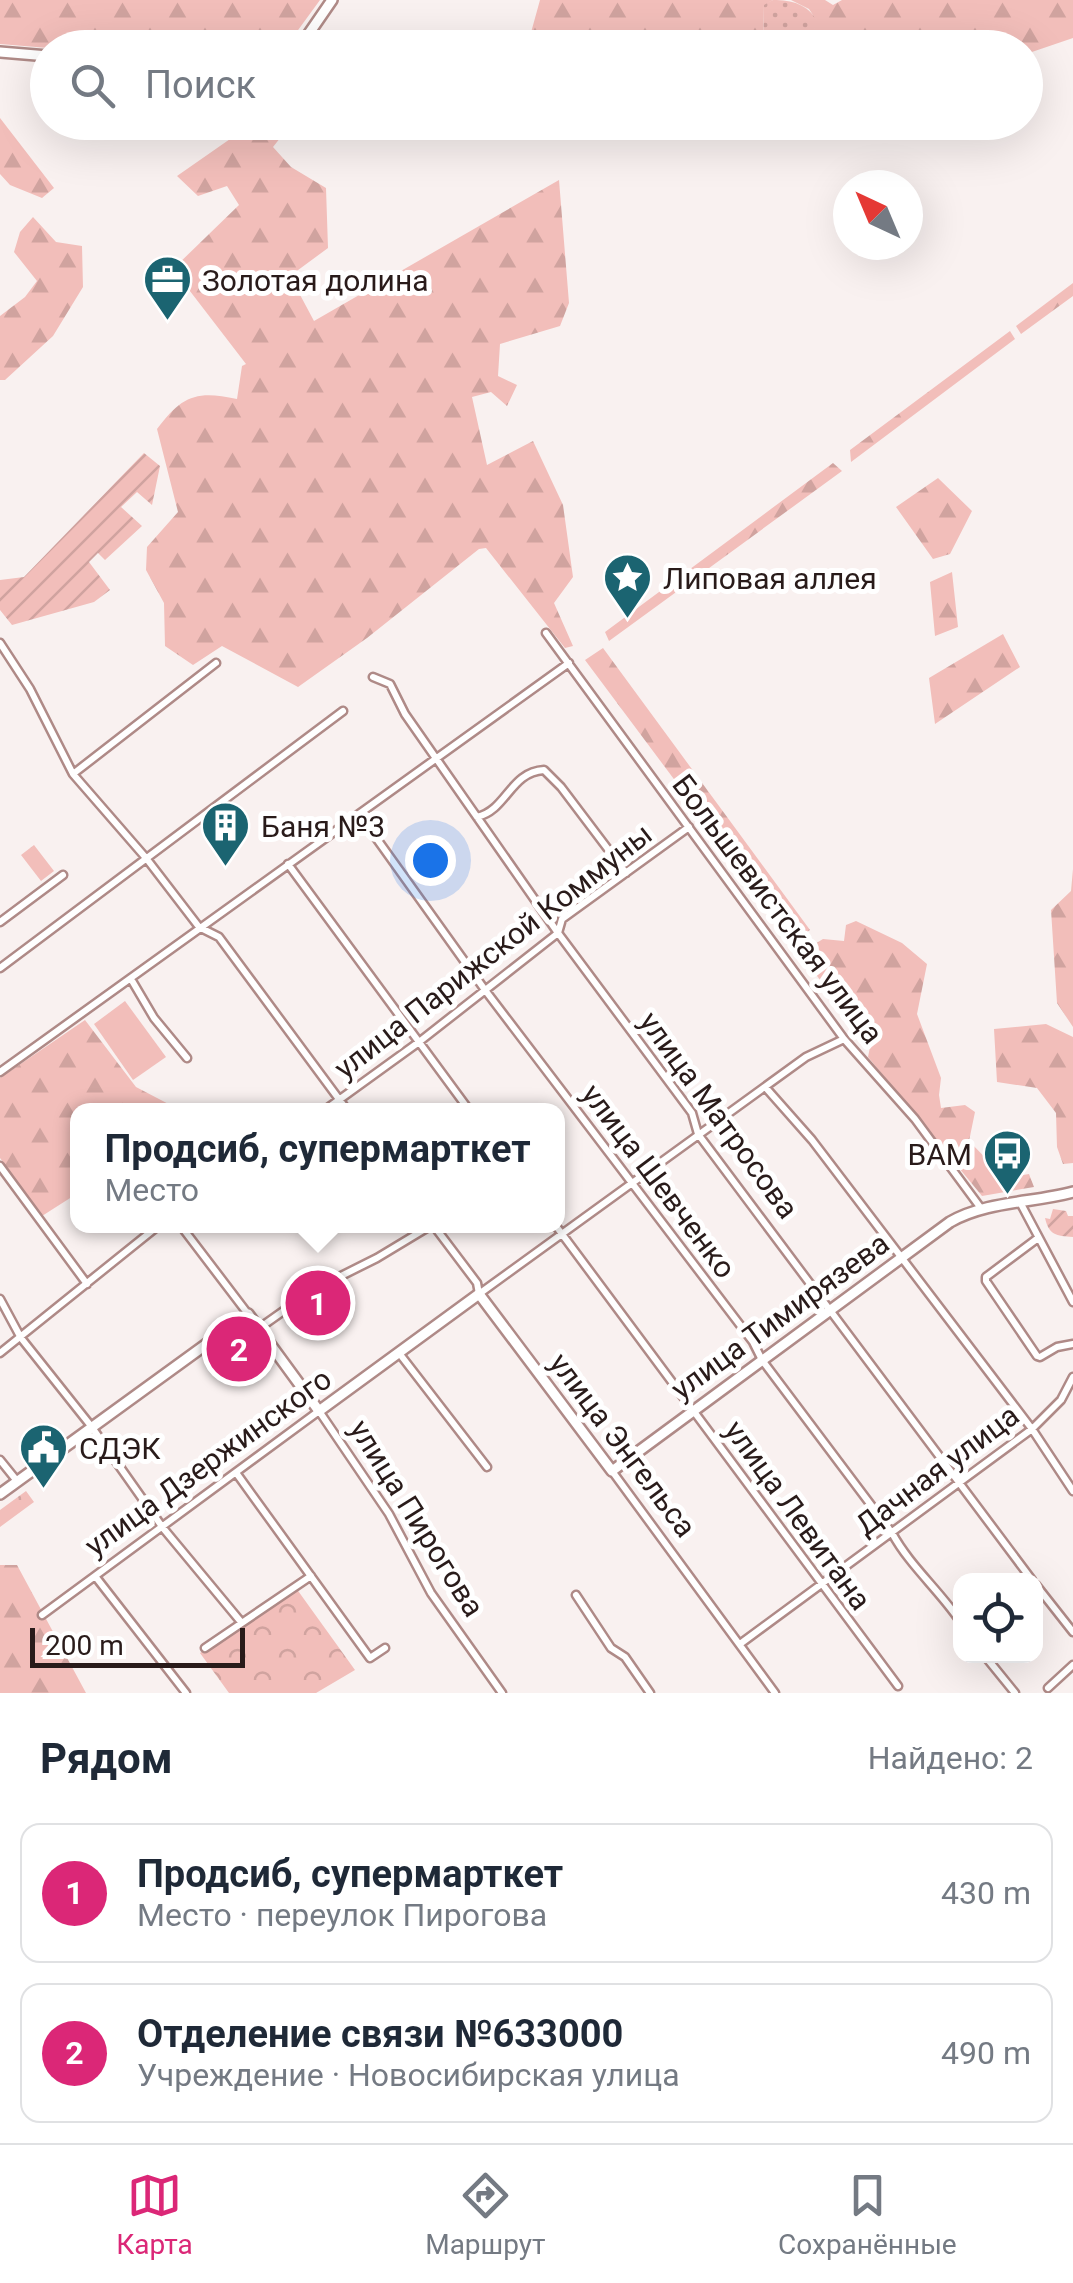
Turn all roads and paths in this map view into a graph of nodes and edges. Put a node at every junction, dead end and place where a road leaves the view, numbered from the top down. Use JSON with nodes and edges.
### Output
{"nodes":[{"id":1,"x":332,"y":0,"type":"edge"},
{"id":2,"x":311,"y":30,"type":"edge"},
{"id":3,"x":0,"y":52,"type":"edge"},
{"id":4,"x":30,"y":54,"type":"edge"},
{"id":5,"x":546,"y":633,"type":"dead end"},
{"id":6,"x":0,"y":643,"type":"edge"},
{"id":7,"x":216,"y":663,"type":"dead end"},
{"id":8,"x":569,"y":663,"type":"junction"},
{"id":9,"x":373,"y":677,"type":"dead end"},
{"id":10,"x":343,"y":711,"type":"dead end"},
{"id":11,"x":436,"y":758,"type":"junction"},
{"id":12,"x":73,"y":774,"type":"junction"},
{"id":13,"x":359,"y":814,"type":"junction"},
{"id":14,"x":477,"y":817,"type":"junction"},
{"id":15,"x":688,"y":827,"type":"junction"},
{"id":16,"x":146,"y":858,"type":"junction"},
{"id":17,"x":288,"y":864,"type":"junction"},
{"id":18,"x":626,"y":873,"type":"junction"},
{"id":19,"x":63,"y":875,"type":"dead end"},
{"id":20,"x":0,"y":922,"type":"edge"},
{"id":21,"x":199,"y":928,"type":"junction"},
{"id":22,"x":558,"y":933,"type":"junction"},
{"id":23,"x":0,"y":968,"type":"edge"},
{"id":24,"x":130,"y":979,"type":"junction"},
{"id":25,"x":485,"y":990,"type":"junction"},
{"id":26,"x":844,"y":1039,"type":"junction"},
{"id":27,"x":419,"y":1042,"type":"junction"},
{"id":28,"x":186,"y":1058,"type":"dead end"},
{"id":29,"x":0,"y":1072,"type":"edge"},
{"id":30,"x":766,"y":1088,"type":"junction"},
{"id":31,"x":340,"y":1100,"type":"junction"},
{"id":32,"x":336,"y":1103,"type":"edge"},
{"id":33,"x":342,"y":1103,"type":"edge"},
{"id":34,"x":465,"y":1103,"type":"edge"},
{"id":35,"x":698,"y":1134,"type":"junction"},
{"id":36,"x":0,"y":1166,"type":"edge"},
{"id":37,"x":634,"y":1182,"type":"junction"},
{"id":38,"x":1073,"y":1192,"type":"edge"},
{"id":39,"x":1021,"y":1204,"type":"junction"},
{"id":40,"x":980,"y":1207,"type":"junction"},
{"id":41,"x":565,"y":1232,"type":"edge"},
{"id":42,"x":149,"y":1233,"type":"edge"},
{"id":43,"x":186,"y":1233,"type":"edge"},
{"id":44,"x":420,"y":1233,"type":"edge"},
{"id":45,"x":438,"y":1233,"type":"edge"},
{"id":46,"x":562,"y":1234,"type":"joint"},
{"id":47,"x":1038,"y":1238,"type":"junction"},
{"id":48,"x":900,"y":1258,"type":"junction"},
{"id":49,"x":87,"y":1284,"type":"junction"},
{"id":50,"x":479,"y":1294,"type":"junction"},
{"id":51,"x":0,"y":1299,"type":"edge"},
{"id":52,"x":1073,"y":1302,"type":"edge"},
{"id":53,"x":832,"y":1309,"type":"junction"},
{"id":54,"x":248,"y":1314,"type":"junction"},
{"id":55,"x":258,"y":1329,"type":"junction"},
{"id":56,"x":21,"y":1338,"type":"junction"},
{"id":57,"x":1073,"y":1344,"type":"edge"},
{"id":58,"x":399,"y":1352,"type":"junction"},
{"id":59,"x":0,"y":1353,"type":"edge"},
{"id":60,"x":762,"y":1360,"type":"junction"},
{"id":61,"x":1073,"y":1377,"type":"edge"},
{"id":62,"x":319,"y":1411,"type":"junction"},
{"id":63,"x":693,"y":1411,"type":"junction"},
{"id":64,"x":91,"y":1426,"type":"junction"},
{"id":65,"x":1032,"y":1429,"type":"junction"},
{"id":66,"x":0,"y":1460,"type":"edge"},
{"id":67,"x":487,"y":1467,"type":"dead end"},
{"id":68,"x":612,"y":1470,"type":"junction"},
{"id":69,"x":238,"y":1474,"type":"junction"},
{"id":70,"x":17,"y":1481,"type":"junction"},
{"id":71,"x":962,"y":1484,"type":"junction"},
{"id":72,"x":1073,"y":1492,"type":"edge"},
{"id":73,"x":0,"y":1494,"type":"edge"},
{"id":74,"x":163,"y":1528,"type":"junction"},
{"id":75,"x":892,"y":1533,"type":"junction"},
{"id":76,"x":1027,"y":1573,"type":"edge"},
{"id":77,"x":94,"y":1576,"type":"junction"},
{"id":78,"x":311,"y":1576,"type":"junction"},
{"id":79,"x":821,"y":1586,"type":"junction"},
{"id":80,"x":1043,"y":1594,"type":"edge"},
{"id":81,"x":576,"y":1595,"type":"dead end"},
{"id":82,"x":953,"y":1611,"type":"edge"},
{"id":83,"x":42,"y":1616,"type":"dead end"},
{"id":84,"x":242,"y":1622,"type":"junction"},
{"id":85,"x":1073,"y":1632,"type":"edge"},
{"id":86,"x":740,"y":1644,"type":"junction"},
{"id":87,"x":205,"y":1648,"type":"dead end"},
{"id":88,"x":384,"y":1648,"type":"dead end"},
{"id":89,"x":991,"y":1663,"type":"edge"},
{"id":90,"x":1073,"y":1665,"type":"edge"},
{"id":91,"x":898,"y":1686,"type":"dead end"},
{"id":92,"x":1048,"y":1688,"type":"dead end"},
{"id":93,"x":186,"y":1693,"type":"edge"},
{"id":94,"x":502,"y":1693,"type":"edge"},
{"id":95,"x":650,"y":1693,"type":"edge"},
{"id":96,"x":775,"y":1693,"type":"edge"},
{"id":97,"x":1015,"y":1693,"type":"edge"}],
"edges":[{"from":1,"to":2,"type":"street"},
{"from":3,"to":4,"type":"street"},
{"from":5,"to":8,"type":"street","name":"Большевистская улица"},
{"from":6,"to":12,"type":"street"},
{"from":7,"to":12,"type":"street"},
{"from":8,"to":11,"type":"street"},
{"from":8,"to":15,"type":"street","name":"Большевистская улица"},
{"from":9,"to":11,"type":"street","name":"улица Матросова"},
{"from":10,"to":16,"type":"street"},
{"from":11,"to":13,"type":"street"},
{"from":11,"to":14,"type":"street","name":"улица Матросова"},
{"from":12,"to":16,"type":"street"},
{"from":13,"to":17,"type":"street"},
{"from":13,"to":25,"type":"street","name":"улица Шевченко"},
{"from":14,"to":18,"type":"street"},
{"from":14,"to":22,"type":"street","name":"улица Матросова"},
{"from":15,"to":18,"type":"street","name":"улица Парижской Коммуны"},
{"from":15,"to":26,"type":"street","name":"Большевистская улица"},
{"from":16,"to":21,"type":"street"},
{"from":16,"to":23,"type":"street"},
{"from":17,"to":21,"type":"street"},
{"from":17,"to":27,"type":"street"},
{"from":18,"to":22,"type":"street","name":"улица Парижской Коммуны"},
{"from":19,"to":20,"type":"street"},
{"from":21,"to":24,"type":"street"},
{"from":21,"to":31,"type":"street"},
{"from":22,"to":25,"type":"street","name":"улица Парижской Коммуны"},
{"from":22,"to":35,"type":"street","name":"улица Матросова"},
{"from":24,"to":28,"type":"street"},
{"from":24,"to":29,"type":"street"},
{"from":25,"to":27,"type":"street","name":"улица Парижской Коммуны"},
{"from":25,"to":37,"type":"street","name":"улица Шевченко"},
{"from":26,"to":30,"type":"street","name":"улица Дзержинского"},
{"from":26,"to":40,"type":"street","name":"Большевистская улица"},
{"from":27,"to":31,"type":"street","name":"улица Парижской Коммуны"},
{"from":27,"to":34,"type":"street"},
{"from":30,"to":35,"type":"street","name":"улица Дзержинского"},
{"from":30,"to":48,"type":"street"},
{"from":31,"to":32,"type":"street","name":"улица Парижской Коммуны"},
{"from":31,"to":33,"type":"street"},
{"from":35,"to":37,"type":"street","name":"улица Дзержинского"},
{"from":35,"to":53,"type":"street","name":"улица Матросова"},
{"from":36,"to":49,"type":"street"},
{"from":37,"to":41,"type":"street","name":"улица Дзержинского"},
{"from":37,"to":60,"type":"street","name":"улица Шевченко"},
{"from":38,"to":39,"type":"street"},
{"from":39,"to":40,"type":"street"},
{"from":39,"to":47,"type":"street"},
{"from":40,"to":48,"type":"street","name":"улица Тимирязева"},
{"from":42,"to":49,"type":"street"},
{"from":43,"to":54,"type":"street","name":"улица Пирогова"},
{"from":44,"to":55,"type":"street"},
{"from":45,"to":50,"type":"street","name":"улица Энгельса"},
{"from":46,"to":50,"type":"street","name":"улица Дзержинского"},
{"from":46,"to":63,"type":"street","name":"улица Левитана"},
{"from":47,"to":52,"type":"street"},
{"from":47,"to":57,"type":"street"},
{"from":48,"to":53,"type":"street","name":"улица Тимирязева"},
{"from":48,"to":65,"type":"street"},
{"from":49,"to":56,"type":"street"},
{"from":50,"to":58,"type":"street","name":"улица Дзержинского"},
{"from":50,"to":68,"type":"street","name":"улица Энгельса"},
{"from":51,"to":56,"type":"street"},
{"from":53,"to":60,"type":"street","name":"улица Тимирязева"},
{"from":53,"to":71,"type":"street","name":"улица Матросова"},
{"from":54,"to":55,"type":"street","name":"улица Пирогова"},
{"from":54,"to":64,"type":"street"},
{"from":55,"to":62,"type":"street","name":"улица Пирогова"},
{"from":56,"to":59,"type":"street"},
{"from":56,"to":64,"type":"street"},
{"from":58,"to":62,"type":"street","name":"улица Дзержинского"},
{"from":58,"to":67,"type":"street"},
{"from":60,"to":63,"type":"street","name":"улица Тимирязева"},
{"from":60,"to":75,"type":"street","name":"улица Шевченко"},
{"from":61,"to":65,"type":"street","name":"Дачная улица"},
{"from":62,"to":69,"type":"street","name":"улица Дзержинского"},
{"from":62,"to":94,"type":"street","name":"улица Пирогова"},
{"from":63,"to":68,"type":"street","name":"улица Тимирязева"},
{"from":63,"to":79,"type":"street","name":"улица Левитана"},
{"from":64,"to":70,"type":"street"},
{"from":64,"to":74,"type":"street"},
{"from":65,"to":71,"type":"street","name":"Дачная улица"},
{"from":65,"to":72,"type":"street"},
{"from":66,"to":70,"type":"street"},
{"from":68,"to":86,"type":"street","name":"улица Энгельса"},
{"from":69,"to":74,"type":"street","name":"улица Дзержинского"},
{"from":69,"to":78,"type":"street"},
{"from":70,"to":73,"type":"street"},
{"from":71,"to":75,"type":"street","name":"Дачная улица"},
{"from":71,"to":76,"type":"street","name":"улица Матросова"},
{"from":74,"to":77,"type":"street","name":"улица Дзержинского"},
{"from":74,"to":84,"type":"street"},
{"from":75,"to":79,"type":"street","name":"Дачная улица"},
{"from":75,"to":82,"type":"street","name":"улица Шевченко"},
{"from":77,"to":83,"type":"street","name":"улица Дзержинского"},
{"from":77,"to":93,"type":"street"},
{"from":78,"to":84,"type":"street"},
{"from":78,"to":88,"type":"street"},
{"from":79,"to":86,"type":"street","name":"Дачная улица"},
{"from":79,"to":91,"type":"street","name":"улица Левитана"},
{"from":80,"to":85,"type":"street","name":"улица Матросова"},
{"from":81,"to":95,"type":"street"},
{"from":84,"to":87,"type":"street"},
{"from":86,"to":96,"type":"street","name":"улица Энгельса"},
{"from":89,"to":97,"type":"street"},
{"from":90,"to":92,"type":"street"}]}
